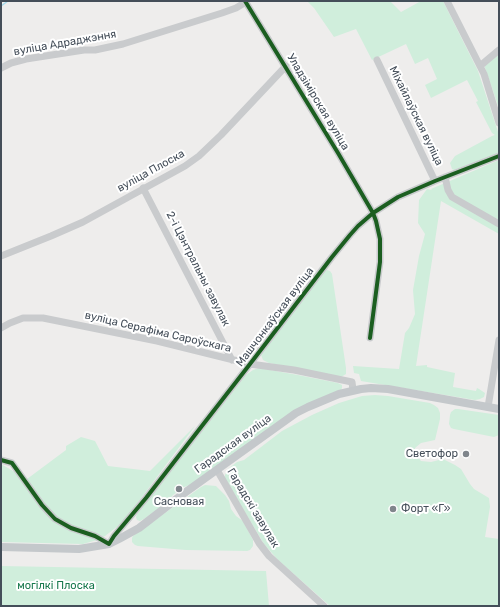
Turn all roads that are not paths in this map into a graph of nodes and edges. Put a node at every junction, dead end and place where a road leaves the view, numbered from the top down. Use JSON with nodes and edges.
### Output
{"nodes":[{"id":1,"x":447,"y":1,"type":"edge"},
{"id":2,"x":245,"y":2,"type":"edge"},
{"id":3,"x":499,"y":50,"type":"edge"},
{"id":4,"x":377,"y":60,"type":"dead end"},
{"id":5,"x":286,"y":66,"type":"junction"},
{"id":6,"x":480,"y":66,"type":"junction"},
{"id":7,"x":1,"y":68,"type":"edge"},
{"id":8,"x":499,"y":123,"type":"edge"},
{"id":9,"x":499,"y":156,"type":"edge"},
{"id":10,"x":446,"y":177,"type":"junction"},
{"id":11,"x":435,"y":181,"type":"junction"},
{"id":12,"x":143,"y":188,"type":"junction"},
{"id":13,"x":373,"y":213,"type":"junction"},
{"id":14,"x":499,"y":224,"type":"edge"},
{"id":15,"x":1,"y":256,"type":"edge"},
{"id":16,"x":1,"y":328,"type":"edge"},
{"id":17,"x":370,"y":338,"type":"dead end"},
{"id":18,"x":499,"y":340,"type":"edge"},
{"id":19,"x":232,"y":360,"type":"junction"},
{"id":20,"x":250,"y":364,"type":"junction"},
{"id":21,"x":353,"y":390,"type":"junction"},
{"id":22,"x":488,"y":407,"type":"junction"},
{"id":23,"x":499,"y":409,"type":"edge"},
{"id":24,"x":1,"y":460,"type":"edge"},
{"id":25,"x":217,"y":470,"type":"junction"},
{"id":26,"x":109,"y":544,"type":"junction"},
{"id":27,"x":1,"y":547,"type":"edge"},
{"id":28,"x":324,"y":606,"type":"edge"}],
"edges":[{"from":1,"to":6,"type":"street"},
{"from":2,"to":5,"type":"street","name":"Уладзімірская вуліца"},
{"from":2,"to":7,"type":"street","name":"вуліца Адраджэння"},
{"from":3,"to":6,"type":"street"},
{"from":4,"to":11,"type":"street","name":"Міхайлаўская вуліца"},
{"from":5,"to":12,"type":"street","name":"вуліца Плоска"},
{"from":5,"to":13,"type":"street","name":"Уладзімірская вуліца"},
{"from":6,"to":8,"type":"street"},
{"from":9,"to":10,"type":"street","name":"Машчонкаўская вуліца"},
{"from":10,"to":11,"type":"street","name":"Машчонкаўская вуліца"},
{"from":10,"to":14,"type":"street"},
{"from":11,"to":13,"type":"street","name":"Машчонкаўская вуліца"},
{"from":12,"to":15,"type":"street","name":"вуліца Плоска"},
{"from":12,"to":19,"type":"street","name":"2-і Цэнтральны завулак"},
{"from":13,"to":17,"type":"street","name":"Уладзімірская вуліца"},
{"from":13,"to":20,"type":"street","name":"Машчонкаўская вуліца"},
{"from":16,"to":19,"type":"street","name":"вуліца Серафіма Сароўскага"},
{"from":18,"to":22,"type":"street"},
{"from":19,"to":20,"type":"street","name":"вуліца Серафіма Сароўскага"},
{"from":20,"to":21,"type":"street","name":"вуліца Серафіма Сароўскага"},
{"from":20,"to":26,"type":"street","name":"Машчонкаўская вуліца"},
{"from":21,"to":22,"type":"main road","name":"Гарадская вуліца"},
{"from":21,"to":25,"type":"main road","name":"Гарадская вуліца"},
{"from":22,"to":23,"type":"main road","name":"Гарадская вуліца"},
{"from":24,"to":26,"type":"street"},
{"from":25,"to":26,"type":"main road","name":"Гарадская вуліца"},
{"from":25,"to":28,"type":"street","name":"Гарадскі завулак"},
{"from":26,"to":27,"type":"main road","name":"Гарадская вуліца"}]}
